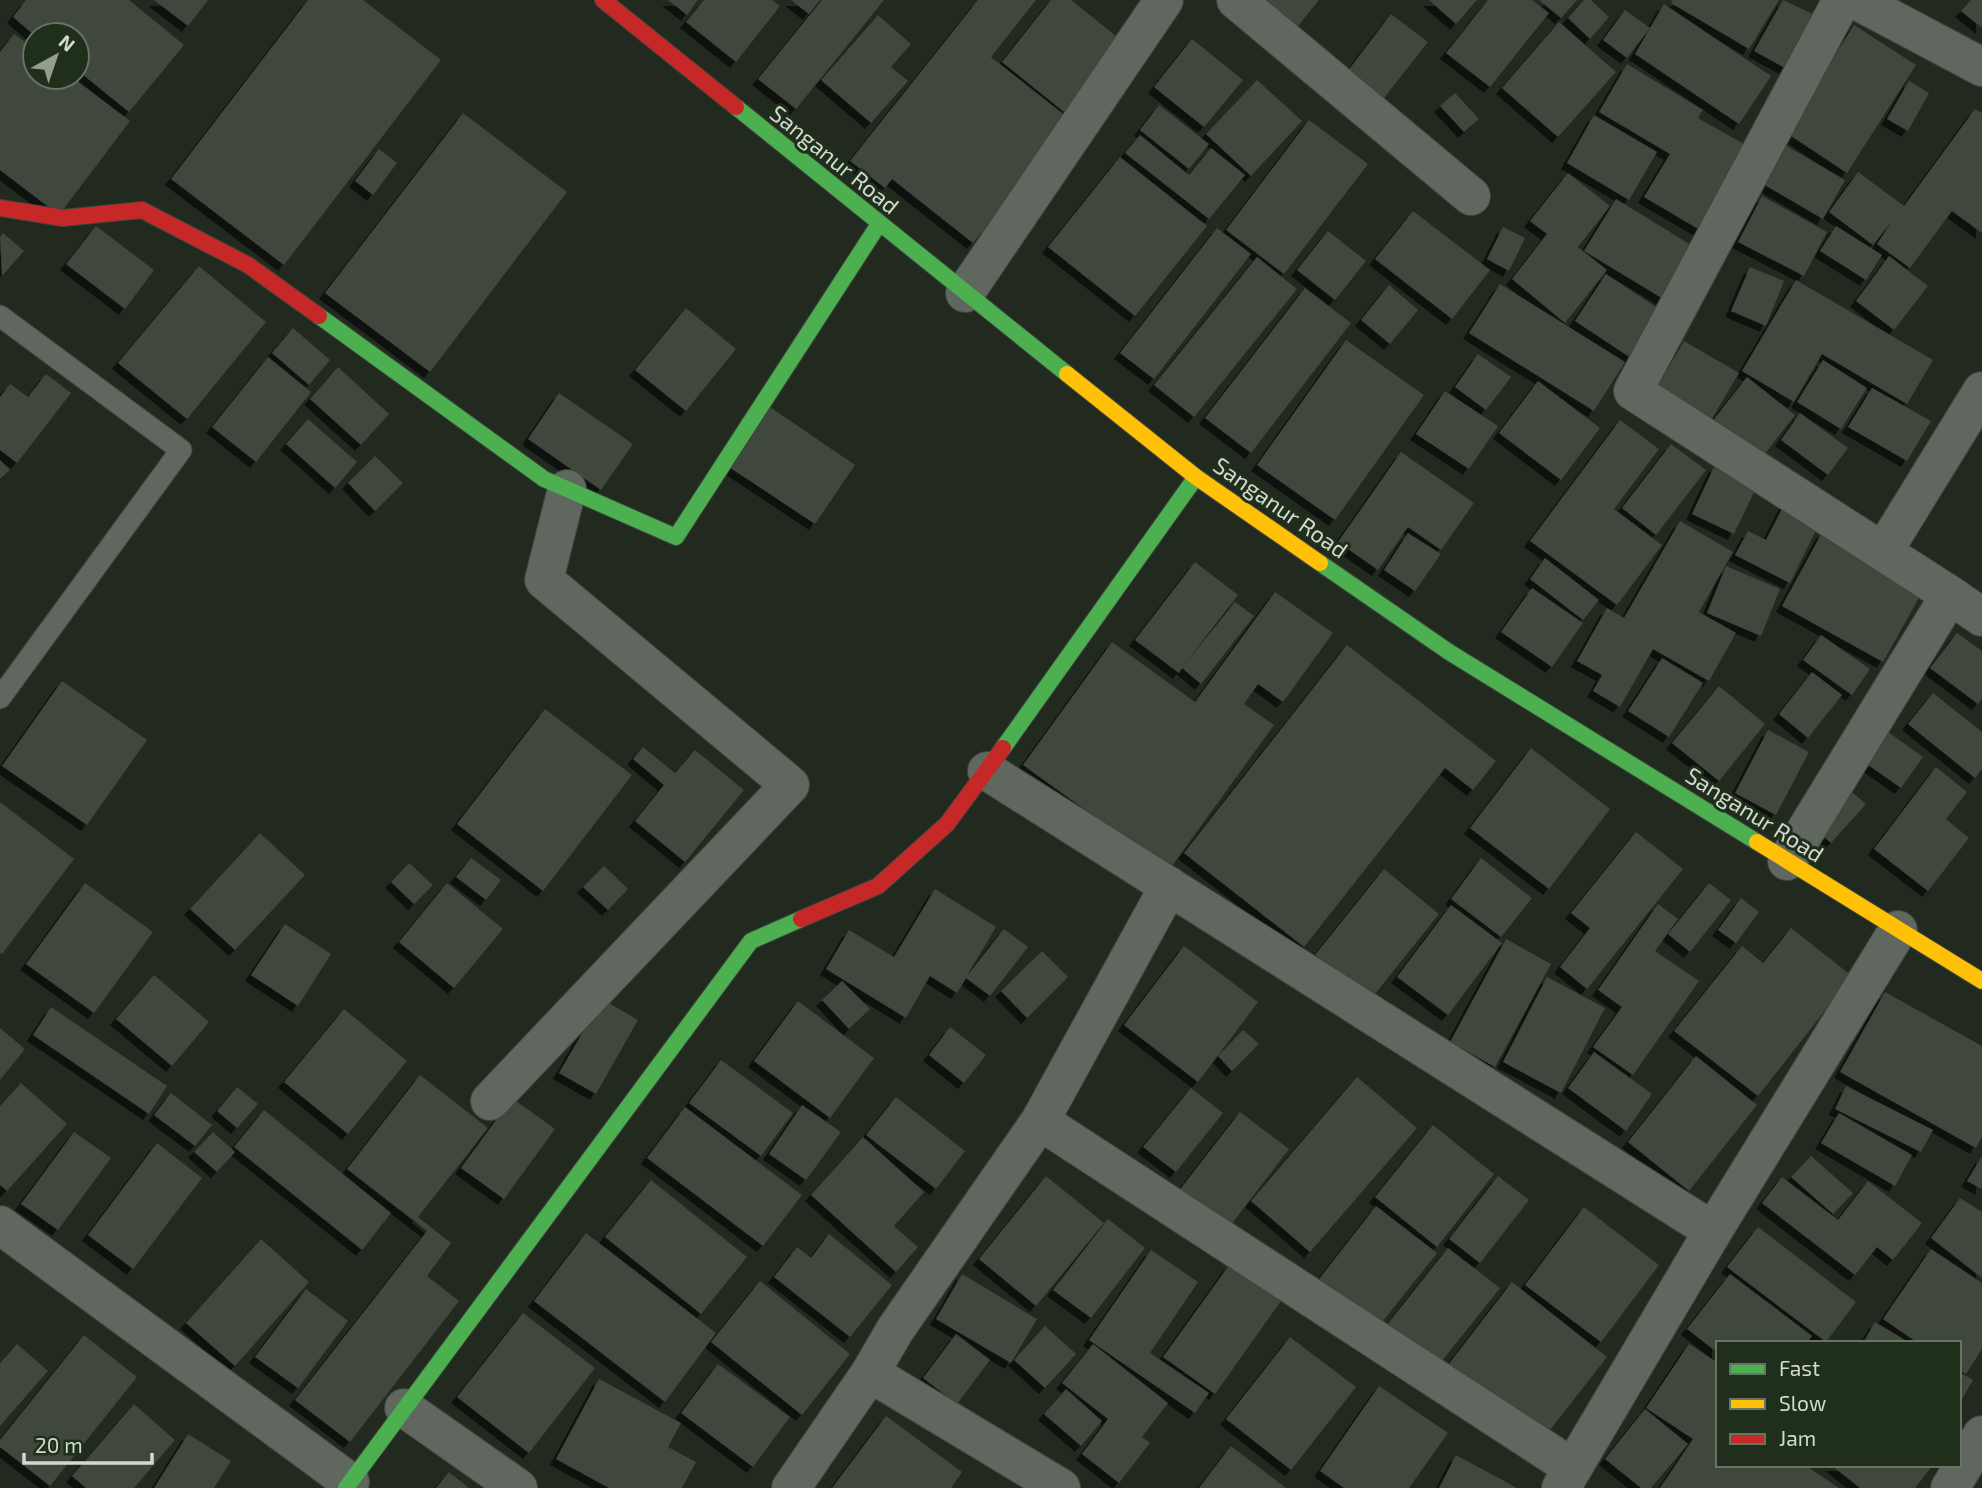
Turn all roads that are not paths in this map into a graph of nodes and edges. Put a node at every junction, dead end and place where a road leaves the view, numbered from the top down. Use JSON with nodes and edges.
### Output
{"nodes":[{"id":1,"x":603,"y":0,"type":"edge"},
{"id":2,"x":1164,"y":0,"type":"edge"},
{"id":3,"x":1236,"y":0,"type":"edge"},
{"id":4,"x":1842,"y":0,"type":"edge"},
{"id":5,"x":1856,"y":0,"type":"edge"},
{"id":6,"x":1982,"y":67,"type":"edge"},
{"id":7,"x":1471,"y":196,"type":"dead end"},
{"id":8,"x":0,"y":208,"type":"edge"},
{"id":9,"x":879,"y":224,"type":"junction"},
{"id":10,"x":965,"y":293,"type":"junction"},
{"id":11,"x":0,"y":316,"type":"edge"},
{"id":12,"x":1982,"y":391,"type":"edge"},
{"id":13,"x":1196,"y":477,"type":"junction"},
{"id":14,"x":567,"y":489,"type":"junction"},
{"id":15,"x":1883,"y":552,"type":"junction"},
{"id":16,"x":1950,"y":595,"type":"junction"},
{"id":17,"x":1982,"y":617,"type":"edge"},
{"id":18,"x":0,"y":698,"type":"edge"},
{"id":19,"x":987,"y":771,"type":"junction"},
{"id":20,"x":1787,"y":861,"type":"junction"},
{"id":21,"x":1169,"y":886,"type":"junction"},
{"id":22,"x":1898,"y":930,"type":"junction"},
{"id":23,"x":1982,"y":981,"type":"edge"},
{"id":24,"x":490,"y":1101,"type":"dead end"},
{"id":25,"x":1040,"y":1121,"type":"junction"},
{"id":26,"x":0,"y":1224,"type":"edge"},
{"id":27,"x":1713,"y":1231,"type":"junction"},
{"id":28,"x":870,"y":1373,"type":"junction"},
{"id":29,"x":404,"y":1408,"type":"junction"},
{"id":30,"x":1982,"y":1435,"type":"edge"},
{"id":31,"x":1567,"y":1478,"type":"edge"},
{"id":32,"x":348,"y":1485,"type":"edge"},
{"id":33,"x":518,"y":1488,"type":"edge"},
{"id":34,"x":791,"y":1488,"type":"edge"},
{"id":35,"x":1061,"y":1488,"type":"edge"},
{"id":36,"x":1950,"y":1488,"type":"edge"}],
"edges":[{"from":1,"to":9,"type":"street","name":"Sanganur Road"},
{"from":2,"to":10,"type":"street"},
{"from":3,"to":7,"type":"street"},
{"from":4,"to":15,"type":"street"},
{"from":5,"to":6,"type":"street"},
{"from":8,"to":14,"type":"street"},
{"from":9,"to":10,"type":"street","name":"Sanganur Road"},
{"from":9,"to":14,"type":"street"},
{"from":10,"to":13,"type":"street","name":"Sanganur Road"},
{"from":11,"to":18,"type":"lane"},
{"from":12,"to":15,"type":"street"},
{"from":13,"to":19,"type":"street"},
{"from":13,"to":20,"type":"street","name":"Sanganur Road"},
{"from":14,"to":24,"type":"street"},
{"from":15,"to":16,"type":"street"},
{"from":16,"to":17,"type":"street"},
{"from":16,"to":20,"type":"street"},
{"from":19,"to":21,"type":"street"},
{"from":19,"to":29,"type":"street"},
{"from":20,"to":22,"type":"street","name":"Sanganur Road"},
{"from":21,"to":25,"type":"street"},
{"from":21,"to":27,"type":"street"},
{"from":22,"to":23,"type":"street","name":"Sanganur Road"},
{"from":22,"to":27,"type":"street"},
{"from":25,"to":28,"type":"street"},
{"from":25,"to":31,"type":"street"},
{"from":26,"to":32,"type":"street"},
{"from":27,"to":31,"type":"street"},
{"from":28,"to":34,"type":"street"},
{"from":28,"to":35,"type":"street"},
{"from":29,"to":32,"type":"street"},
{"from":29,"to":33,"type":"street"},
{"from":30,"to":36,"type":"street"}]}
